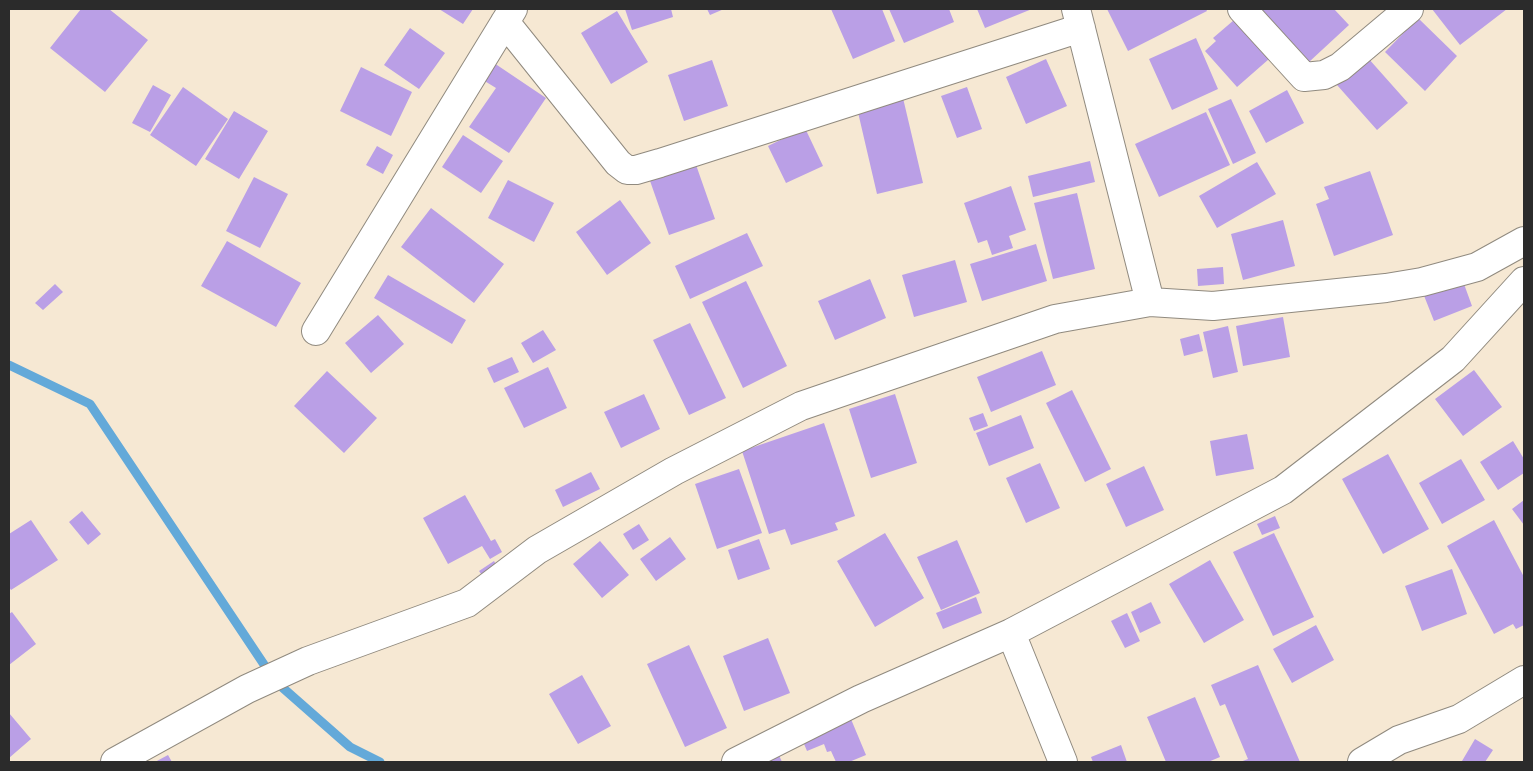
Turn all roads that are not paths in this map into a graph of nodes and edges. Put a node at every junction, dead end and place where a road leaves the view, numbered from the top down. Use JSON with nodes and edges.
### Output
{"nodes":[{"id":1,"x":1242,"y":9,"type":"edge"},
{"id":2,"x":1409,"y":9,"type":"edge"},
{"id":3,"x":509,"y":15,"type":"edge"},
{"id":4,"x":1079,"y":18,"type":"edge"},
{"id":5,"x":1524,"y":241,"type":"edge"},
{"id":6,"x":1524,"y":281,"type":"edge"},
{"id":7,"x":1150,"y":302,"type":"junction"},
{"id":8,"x":316,"y":331,"type":"dead end"},
{"id":9,"x":1011,"y":633,"type":"junction"},
{"id":10,"x":1524,"y":680,"type":"edge"},
{"id":11,"x":115,"y":762,"type":"edge"},
{"id":12,"x":736,"y":762,"type":"edge"},
{"id":13,"x":1063,"y":762,"type":"edge"},
{"id":14,"x":1362,"y":762,"type":"edge"}],
"edges":[{"from":1,"to":2,"type":"street"},
{"from":3,"to":4,"type":"street"},
{"from":3,"to":8,"type":"street"},
{"from":4,"to":7,"type":"street"},
{"from":5,"to":7,"type":"street"},
{"from":6,"to":9,"type":"street"},
{"from":7,"to":11,"type":"street"},
{"from":9,"to":12,"type":"street"},
{"from":9,"to":13,"type":"street"},
{"from":10,"to":14,"type":"street"}]}
